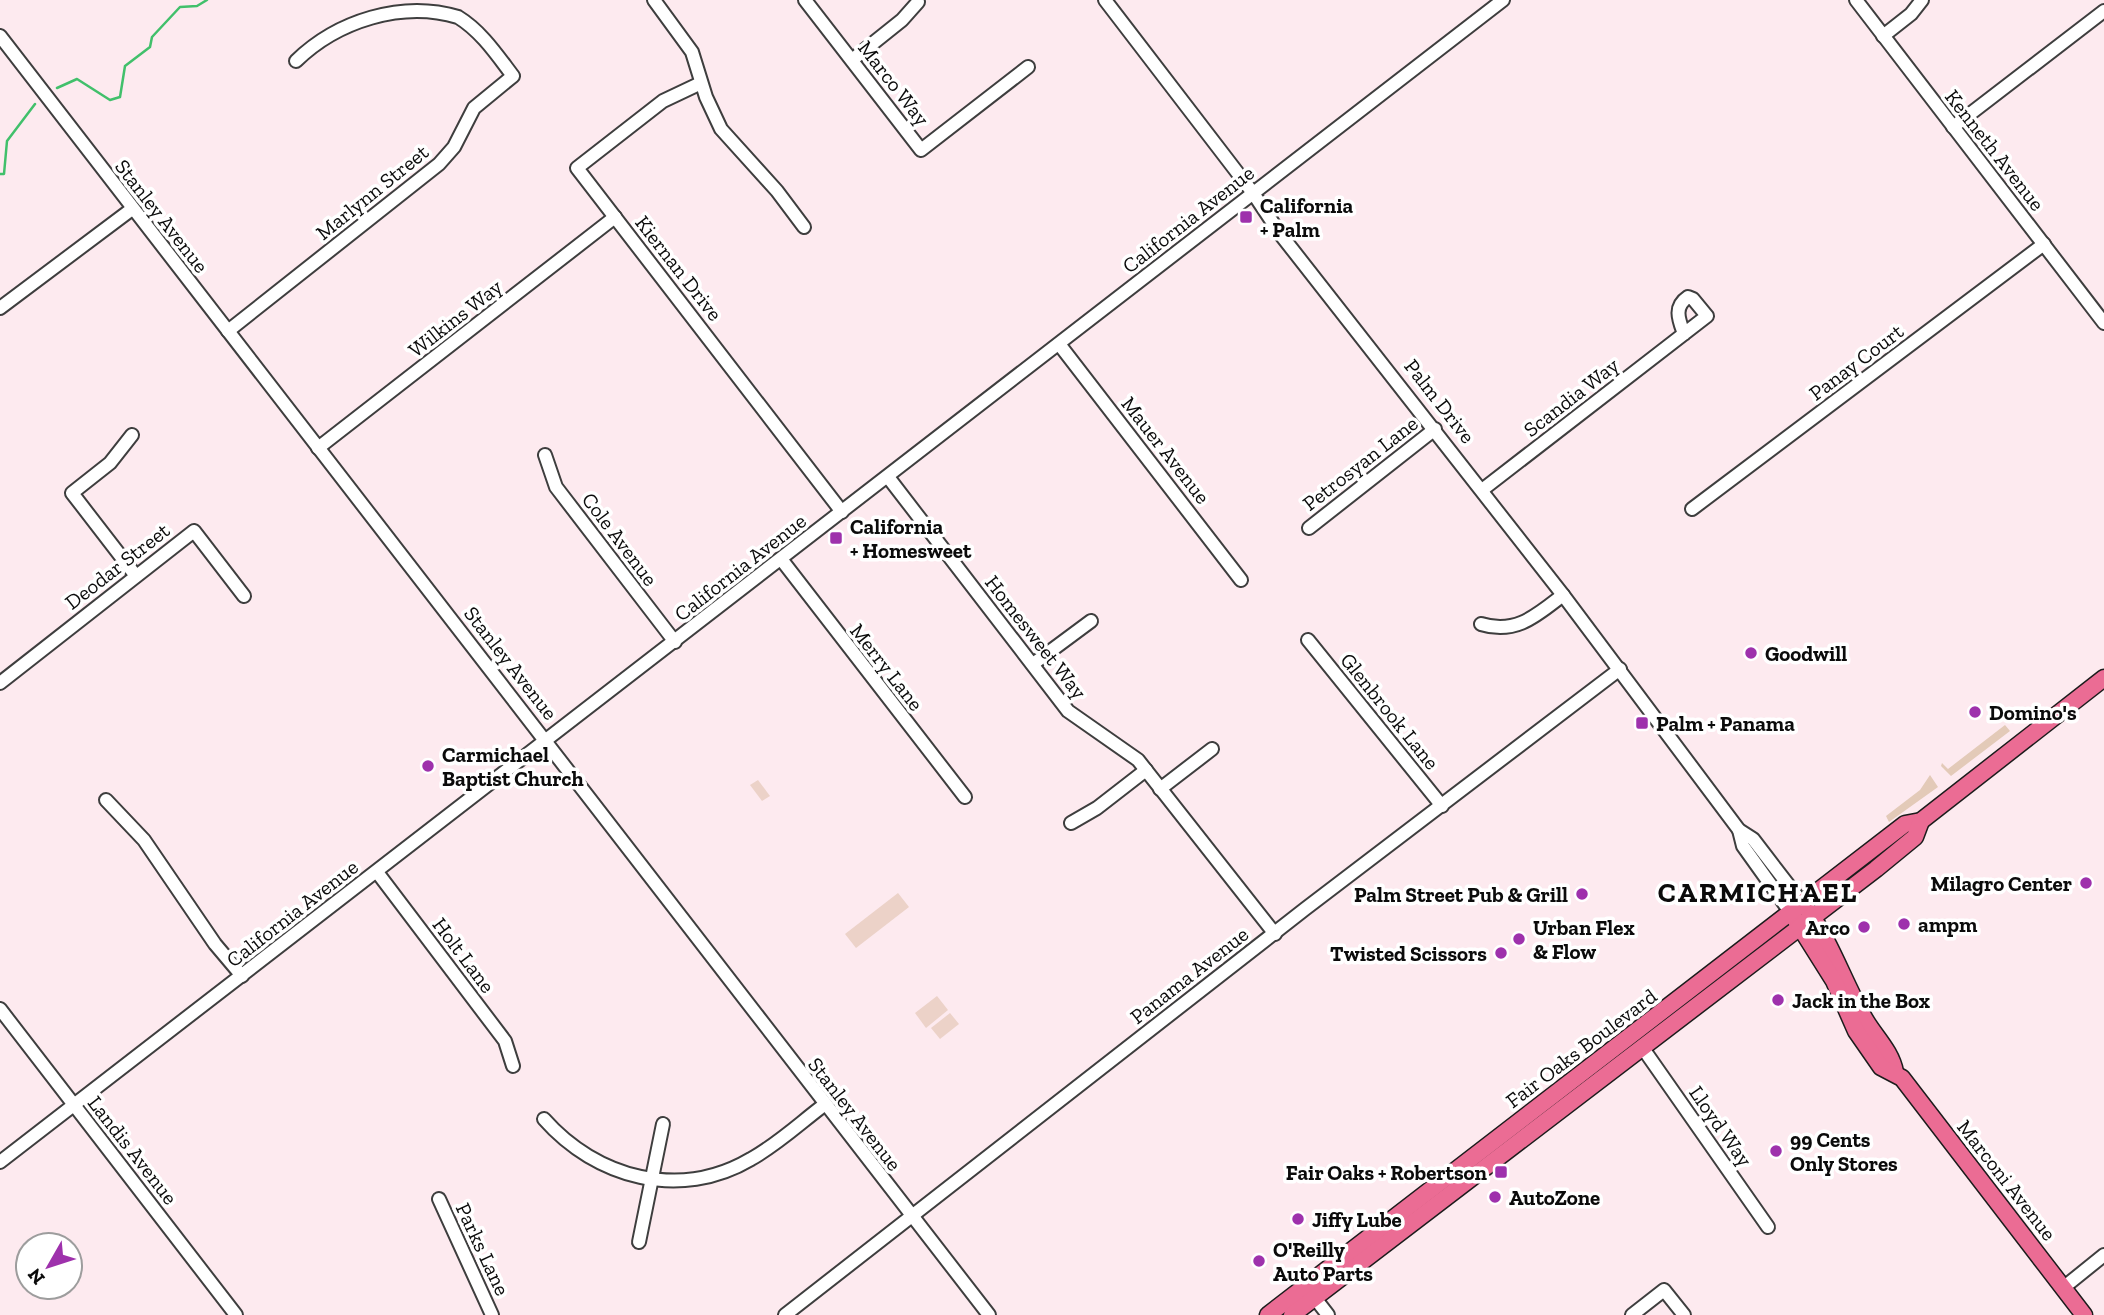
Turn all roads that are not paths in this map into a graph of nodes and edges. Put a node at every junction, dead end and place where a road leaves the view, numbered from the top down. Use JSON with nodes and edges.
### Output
{"nodes":[{"id":1,"x":654,"y":0,"type":"edge"},
{"id":2,"x":805,"y":0,"type":"edge"},
{"id":3,"x":1105,"y":0,"type":"edge"},
{"id":4,"x":1503,"y":0,"type":"edge"},
{"id":5,"x":1856,"y":0,"type":"edge"},
{"id":6,"x":1922,"y":0,"type":"edge"},
{"id":7,"x":918,"y":2,"type":"dead end"},
{"id":8,"x":381,"y":4,"type":"edge"},
{"id":9,"x":2104,"y":11,"type":"edge"},
{"id":10,"x":0,"y":36,"type":"edge"},
{"id":11,"x":1883,"y":36,"type":"junction"},
{"id":12,"x":852,"y":60,"type":"junction"},
{"id":13,"x":296,"y":61,"type":"dead end"},
{"id":14,"x":1028,"y":67,"type":"dead end"},
{"id":15,"x":701,"y":83,"type":"junction"},
{"id":16,"x":1953,"y":127,"type":"junction"},
{"id":17,"x":1253,"y":193,"type":"junction"},
{"id":18,"x":132,"y":209,"type":"junction"},
{"id":19,"x":615,"y":217,"type":"junction"},
{"id":20,"x":804,"y":227,"type":"dead end"},
{"id":21,"x":2044,"y":244,"type":"junction"},
{"id":22,"x":0,"y":308,"type":"edge"},
{"id":23,"x":2104,"y":323,"type":"edge"},
{"id":24,"x":228,"y":331,"type":"junction"},
{"id":25,"x":1684,"y":334,"type":"dead end"},
{"id":26,"x":1059,"y":344,"type":"junction"},
{"id":27,"x":1435,"y":429,"type":"junction"},
{"id":28,"x":132,"y":435,"type":"dead end"},
{"id":29,"x":318,"y":448,"type":"junction"},
{"id":30,"x":545,"y":455,"type":"dead end"},
{"id":31,"x":888,"y":477,"type":"junction"},
{"id":32,"x":1482,"y":490,"type":"junction"},
{"id":33,"x":1692,"y":509,"type":"dead end"},
{"id":34,"x":842,"y":512,"type":"junction"},
{"id":35,"x":1309,"y":528,"type":"dead end"},
{"id":36,"x":781,"y":559,"type":"junction"},
{"id":37,"x":136,"y":576,"type":"junction"},
{"id":38,"x":1241,"y":580,"type":"dead end"},
{"id":39,"x":1563,"y":595,"type":"junction"},
{"id":40,"x":244,"y":596,"type":"dead end"},
{"id":41,"x":1091,"y":621,"type":"dead end"},
{"id":42,"x":1480,"y":624,"type":"dead end"},
{"id":43,"x":1308,"y":640,"type":"dead end"},
{"id":44,"x":674,"y":642,"type":"junction"},
{"id":45,"x":1032,"y":664,"type":"junction"},
{"id":46,"x":1620,"y":669,"type":"junction"},
{"id":47,"x":2104,"y":678,"type":"edge"},
{"id":48,"x":0,"y":683,"type":"edge"},
{"id":49,"x":547,"y":741,"type":"junction"},
{"id":50,"x":1212,"y":749,"type":"dead end"},
{"id":51,"x":1146,"y":770,"type":"junction"},
{"id":52,"x":1160,"y":789,"type":"junction"},
{"id":53,"x":965,"y":797,"type":"dead end"},
{"id":54,"x":106,"y":800,"type":"dead end"},
{"id":55,"x":1442,"y":806,"type":"junction"},
{"id":56,"x":1071,"y":823,"type":"dead end"},
{"id":57,"x":377,"y":872,"type":"junction"},
{"id":58,"x":1802,"y":915,"type":"junction"},
{"id":59,"x":1275,"y":934,"type":"junction"},
{"id":60,"x":242,"y":976,"type":"junction"},
{"id":61,"x":0,"y":1009,"type":"edge"},
{"id":62,"x":1647,"y":1024,"type":"junction"},
{"id":63,"x":1643,"y":1047,"type":"junction"},
{"id":64,"x":513,"y":1066,"type":"dead end"},
{"id":65,"x":74,"y":1105,"type":"junction"},
{"id":66,"x":824,"y":1105,"type":"junction"},
{"id":67,"x":1560,"y":1109,"type":"junction"},
{"id":68,"x":544,"y":1119,"type":"dead end"},
{"id":69,"x":663,"y":1124,"type":"dead end"},
{"id":70,"x":0,"y":1162,"type":"edge"},
{"id":71,"x":651,"y":1180,"type":"junction"},
{"id":72,"x":439,"y":1199,"type":"dead end"},
{"id":73,"x":910,"y":1216,"type":"junction"},
{"id":74,"x":1768,"y":1227,"type":"dead end"},
{"id":75,"x":639,"y":1242,"type":"dead end"},
{"id":76,"x":2104,"y":1255,"type":"edge"},
{"id":77,"x":2063,"y":1288,"type":"junction"},
{"id":78,"x":1310,"y":1292,"type":"junction"},
{"id":79,"x":236,"y":1315,"type":"edge"},
{"id":80,"x":492,"y":1315,"type":"edge"},
{"id":81,"x":785,"y":1315,"type":"edge"},
{"id":82,"x":989,"y":1315,"type":"edge"},
{"id":83,"x":1268,"y":1315,"type":"edge"},
{"id":84,"x":1292,"y":1315,"type":"edge"},
{"id":85,"x":1328,"y":1315,"type":"edge"},
{"id":86,"x":1632,"y":1315,"type":"edge"},
{"id":87,"x":1684,"y":1315,"type":"edge"},
{"id":88,"x":2084,"y":1315,"type":"edge"}],
"edges":[{"from":1,"to":15,"type":"street"},
{"from":2,"to":12,"type":"street","name":"Marco Way"},
{"from":3,"to":17,"type":"street","name":"Palm Drive"},
{"from":4,"to":17,"type":"street","name":"California Avenue"},
{"from":5,"to":11,"type":"street","name":"Kenneth Avenue"},
{"from":6,"to":11,"type":"street"},
{"from":7,"to":12,"type":"street"},
{"from":8,"to":13,"type":"street","name":"Marlynn Street"},
{"from":8,"to":24,"type":"street","name":"Marlynn Street"},
{"from":9,"to":16,"type":"street"},
{"from":10,"to":18,"type":"street","name":"Stanley Avenue"},
{"from":11,"to":16,"type":"street","name":"Kenneth Avenue"},
{"from":12,"to":14,"type":"street","name":"Marco Way"},
{"from":15,"to":19,"type":"street","name":"Kiernan Drive"},
{"from":15,"to":20,"type":"street"},
{"from":16,"to":21,"type":"street","name":"Kenneth Avenue"},
{"from":17,"to":26,"type":"street","name":"California Avenue"},
{"from":17,"to":27,"type":"street","name":"Palm Drive"},
{"from":18,"to":22,"type":"street"},
{"from":18,"to":24,"type":"street","name":"Stanley Avenue"},
{"from":19,"to":29,"type":"street","name":"Wilkins Way"},
{"from":19,"to":34,"type":"street","name":"Kiernan Drive"},
{"from":21,"to":23,"type":"street","name":"Kenneth Avenue"},
{"from":21,"to":33,"type":"street","name":"Panay Court"},
{"from":24,"to":29,"type":"street","name":"Stanley Avenue"},
{"from":25,"to":32,"type":"street","name":"Scandia Way"},
{"from":26,"to":31,"type":"street","name":"California Avenue"},
{"from":26,"to":38,"type":"street","name":"Mauer Avenue"},
{"from":27,"to":32,"type":"street","name":"Palm Drive"},
{"from":27,"to":35,"type":"street","name":"Petrosyan Lane"},
{"from":28,"to":37,"type":"street"},
{"from":29,"to":49,"type":"street","name":"Stanley Avenue"},
{"from":30,"to":44,"type":"street","name":"Cole Avenue"},
{"from":31,"to":34,"type":"street","name":"California Avenue"},
{"from":31,"to":45,"type":"street","name":"Homesweet Way"},
{"from":32,"to":39,"type":"street","name":"Palm Drive"},
{"from":34,"to":36,"type":"street","name":"California Avenue"},
{"from":36,"to":44,"type":"street","name":"California Avenue"},
{"from":36,"to":53,"type":"street","name":"Merry Lane"},
{"from":37,"to":40,"type":"street","name":"Deodar Street"},
{"from":37,"to":48,"type":"street","name":"Deodar Street"},
{"from":39,"to":42,"type":"street"},
{"from":39,"to":46,"type":"street","name":"Palm Drive"},
{"from":41,"to":45,"type":"street"},
{"from":43,"to":55,"type":"street","name":"Glenbrook Lane"},
{"from":44,"to":49,"type":"street","name":"California Avenue"},
{"from":45,"to":51,"type":"street","name":"Homesweet Way"},
{"from":46,"to":55,"type":"street","name":"Panama Avenue"},
{"from":46,"to":58,"type":"street","name":"Palm Drive"},
{"from":47,"to":58,"type":"main road","name":"Fair Oaks Boulevard"},
{"from":49,"to":57,"type":"street","name":"California Avenue"},
{"from":49,"to":66,"type":"street","name":"Stanley Avenue"},
{"from":50,"to":52,"type":"street"},
{"from":51,"to":52,"type":"street","name":"Homesweet Way"},
{"from":51,"to":56,"type":"street"},
{"from":52,"to":59,"type":"street","name":"Homesweet Way"},
{"from":54,"to":60,"type":"street"},
{"from":55,"to":59,"type":"street","name":"Panama Avenue"},
{"from":57,"to":60,"type":"street","name":"California Avenue"},
{"from":57,"to":64,"type":"street","name":"Holt Lane"},
{"from":58,"to":62,"type":"main road","name":"Fair Oaks Boulevard"},
{"from":58,"to":63,"type":"main road","name":"Fair Oaks Boulevard"},
{"from":58,"to":77,"type":"main road","name":"Marconi Avenue"},
{"from":59,"to":73,"type":"street","name":"Panama Avenue"},
{"from":60,"to":65,"type":"street","name":"California Avenue"},
{"from":61,"to":65,"type":"street","name":"Landis Avenue"},
{"from":62,"to":67,"type":"main road"},
{"from":62,"to":78,"type":"main road","name":"Fair Oaks Boulevard"},
{"from":63,"to":67,"type":"main road","name":"Fair Oaks Boulevard"},
{"from":63,"to":74,"type":"street","name":"Lloyd Way"},
{"from":65,"to":70,"type":"street","name":"California Avenue"},
{"from":65,"to":79,"type":"street","name":"Landis Avenue"},
{"from":66,"to":71,"type":"street"},
{"from":66,"to":73,"type":"street","name":"Stanley Avenue"},
{"from":67,"to":78,"type":"main road","name":"Fair Oaks Boulevard"},
{"from":68,"to":71,"type":"street"},
{"from":69,"to":71,"type":"street"},
{"from":71,"to":75,"type":"street"},
{"from":72,"to":80,"type":"street","name":"Parks Lane"},
{"from":73,"to":81,"type":"street","name":"Panama Avenue"},
{"from":73,"to":82,"type":"street","name":"Stanley Avenue"},
{"from":76,"to":77,"type":"street"},
{"from":77,"to":88,"type":"main road","name":"Marconi Avenue"},
{"from":78,"to":83,"type":"main road","name":"Fair Oaks Boulevard"},
{"from":78,"to":84,"type":"main road","name":"Fair Oaks Boulevard"},
{"from":78,"to":85,"type":"street"},
{"from":86,"to":87,"type":"street"}]}
